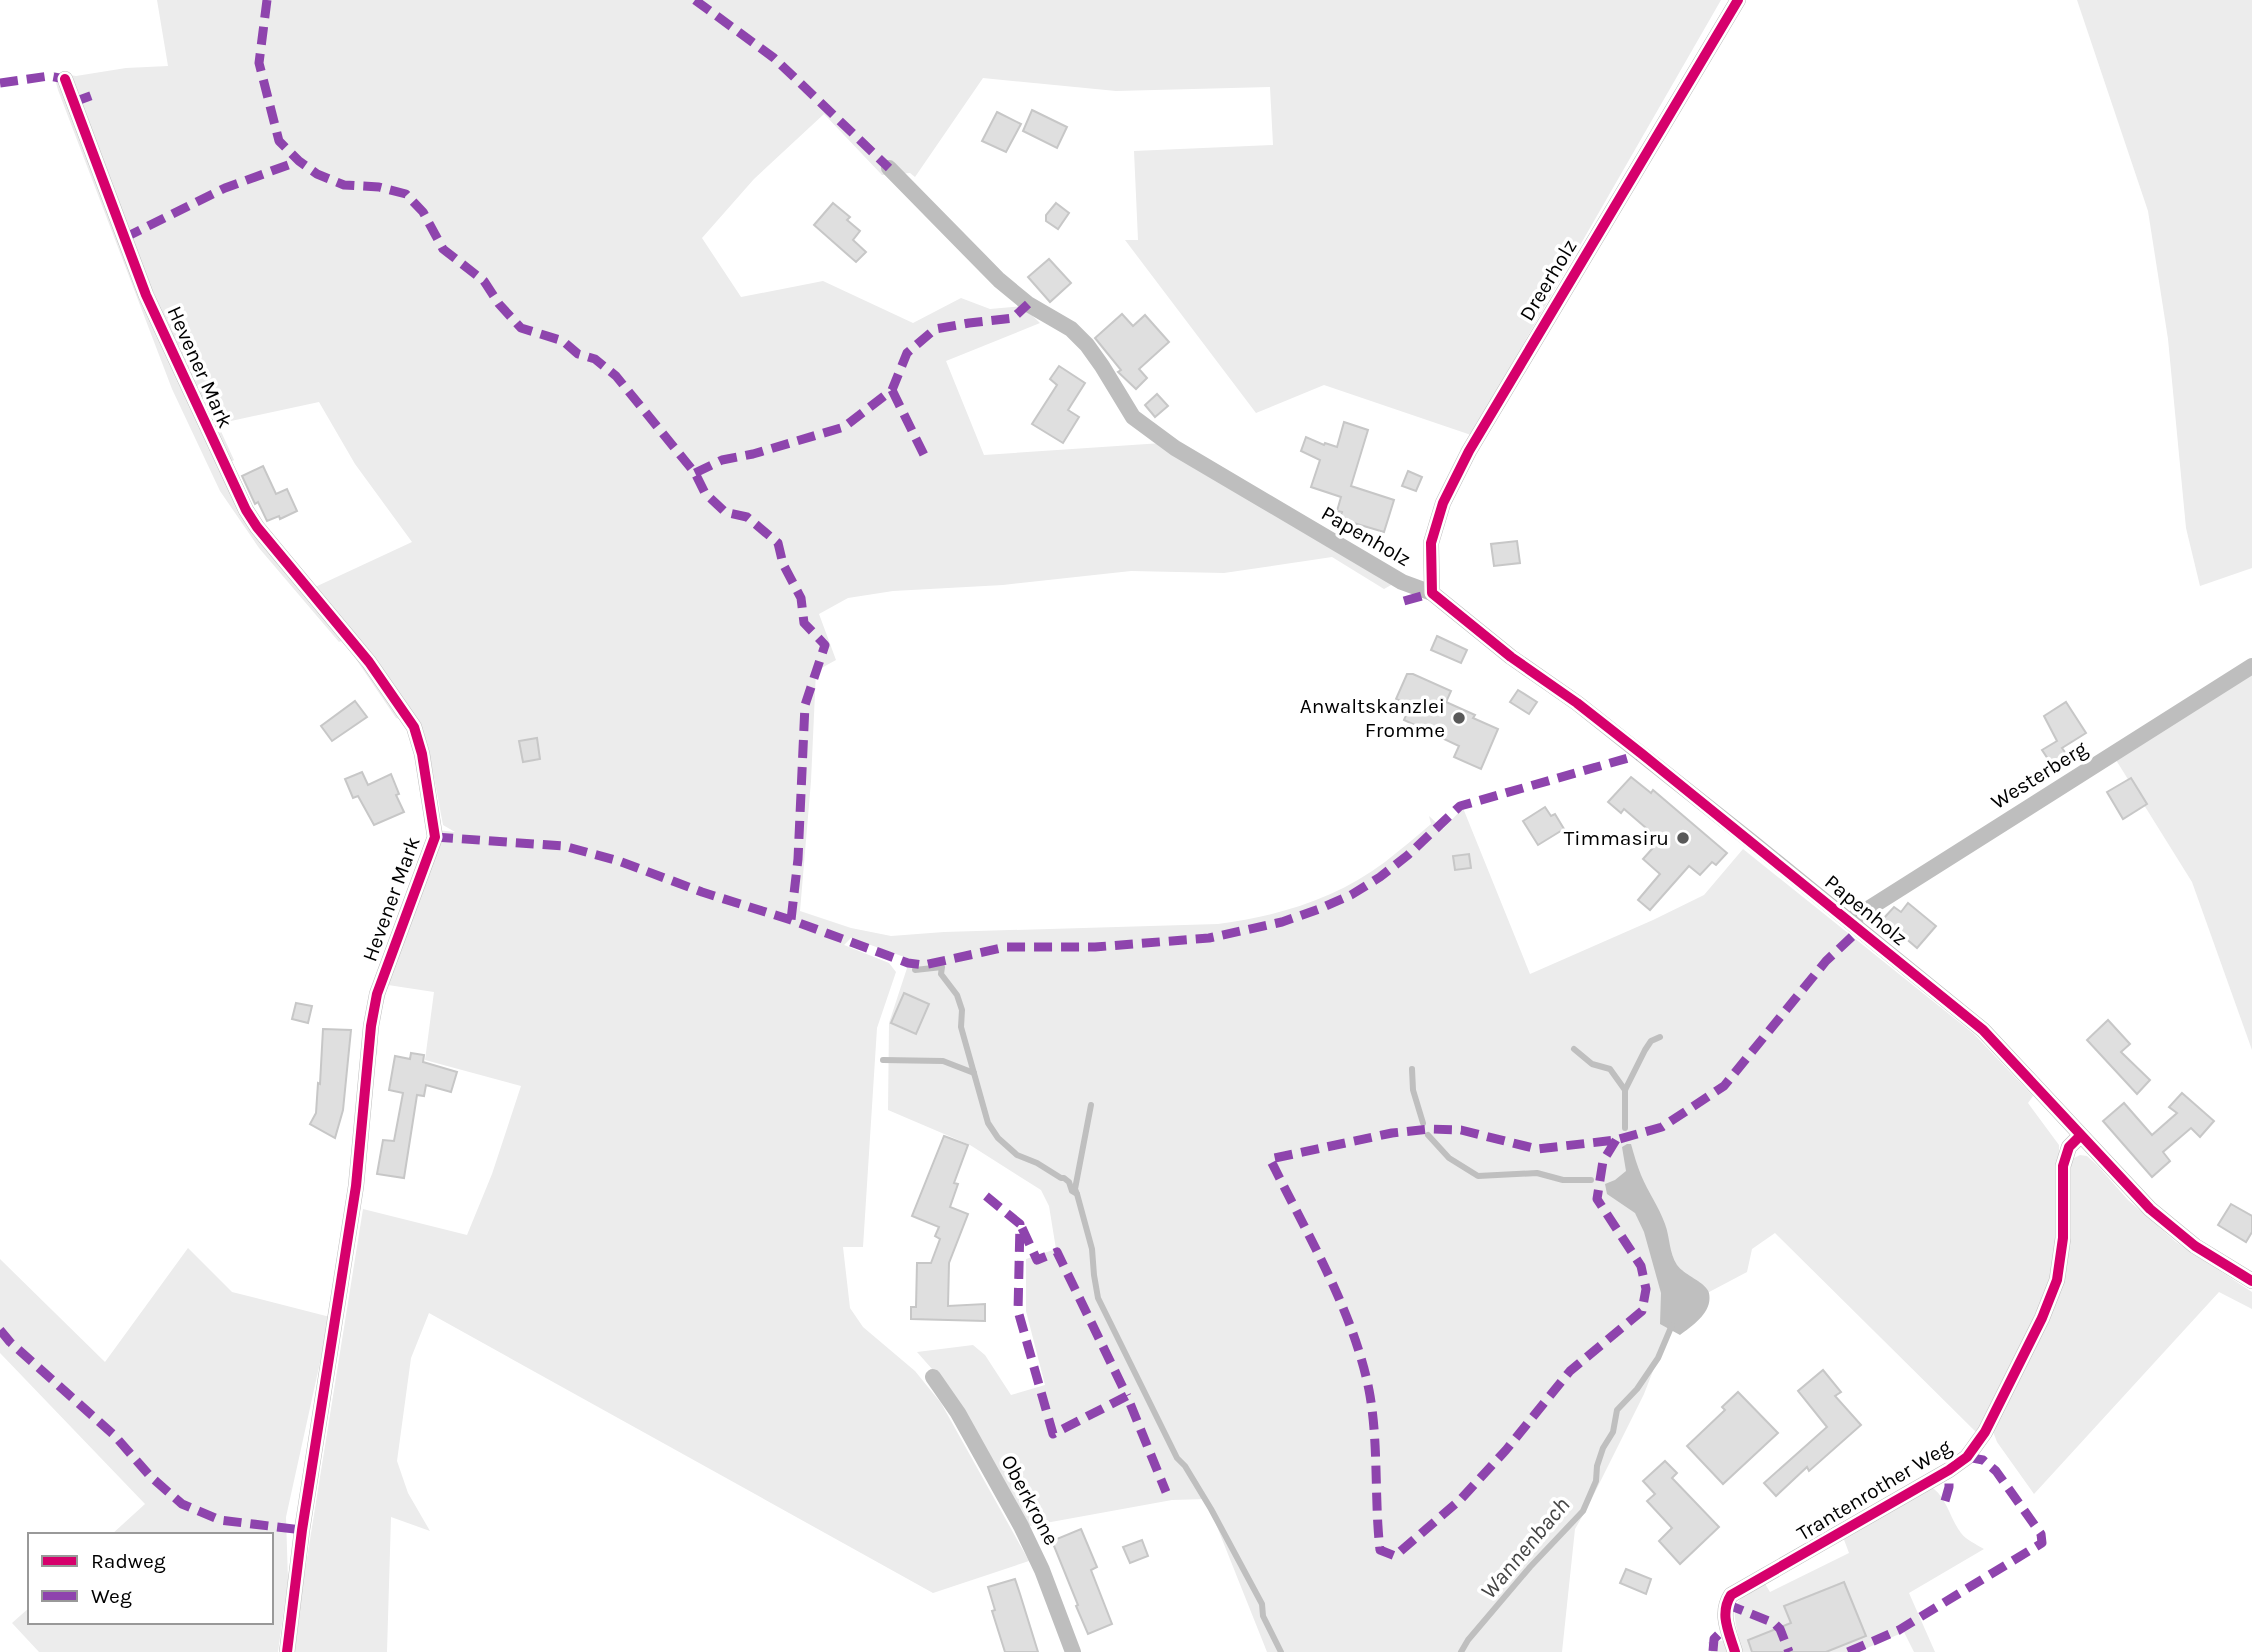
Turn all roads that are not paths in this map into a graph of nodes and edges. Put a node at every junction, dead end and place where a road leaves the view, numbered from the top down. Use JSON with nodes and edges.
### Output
{"nodes":[{"id":1,"x":1738,"y":0,"type":"edge"},
{"id":2,"x":65,"y":79,"type":"dead end"},
{"id":3,"x":889,"y":168,"type":"dead end"},
{"id":4,"x":1432,"y":593,"type":"junction"},
{"id":5,"x":2252,"y":666,"type":"edge"},
{"id":6,"x":1849,"y":921,"type":"junction"},
{"id":7,"x":2080,"y":1136,"type":"junction"},
{"id":8,"x":2252,"y":1281,"type":"edge"},
{"id":9,"x":933,"y":1377,"type":"dead end"},
{"id":10,"x":288,"y":1652,"type":"edge"},
{"id":11,"x":1073,"y":1652,"type":"edge"},
{"id":12,"x":1735,"y":1652,"type":"edge"}],
"edges":[{"from":1,"to":4,"type":"street","name":"Dreerholz"},
{"from":2,"to":10,"type":"street","name":"Hevener Mark"},
{"from":3,"to":4,"type":"street","name":"Papenholz"},
{"from":4,"to":6,"type":"street","name":"Papenholz"},
{"from":5,"to":6,"type":"street","name":"Westerberg"},
{"from":6,"to":7,"type":"street","name":"Papenholz"},
{"from":7,"to":8,"type":"street","name":"Papenholz"},
{"from":7,"to":12,"type":"street","name":"Trantenrother Weg"},
{"from":9,"to":11,"type":"street","name":"Oberkrone"}]}
